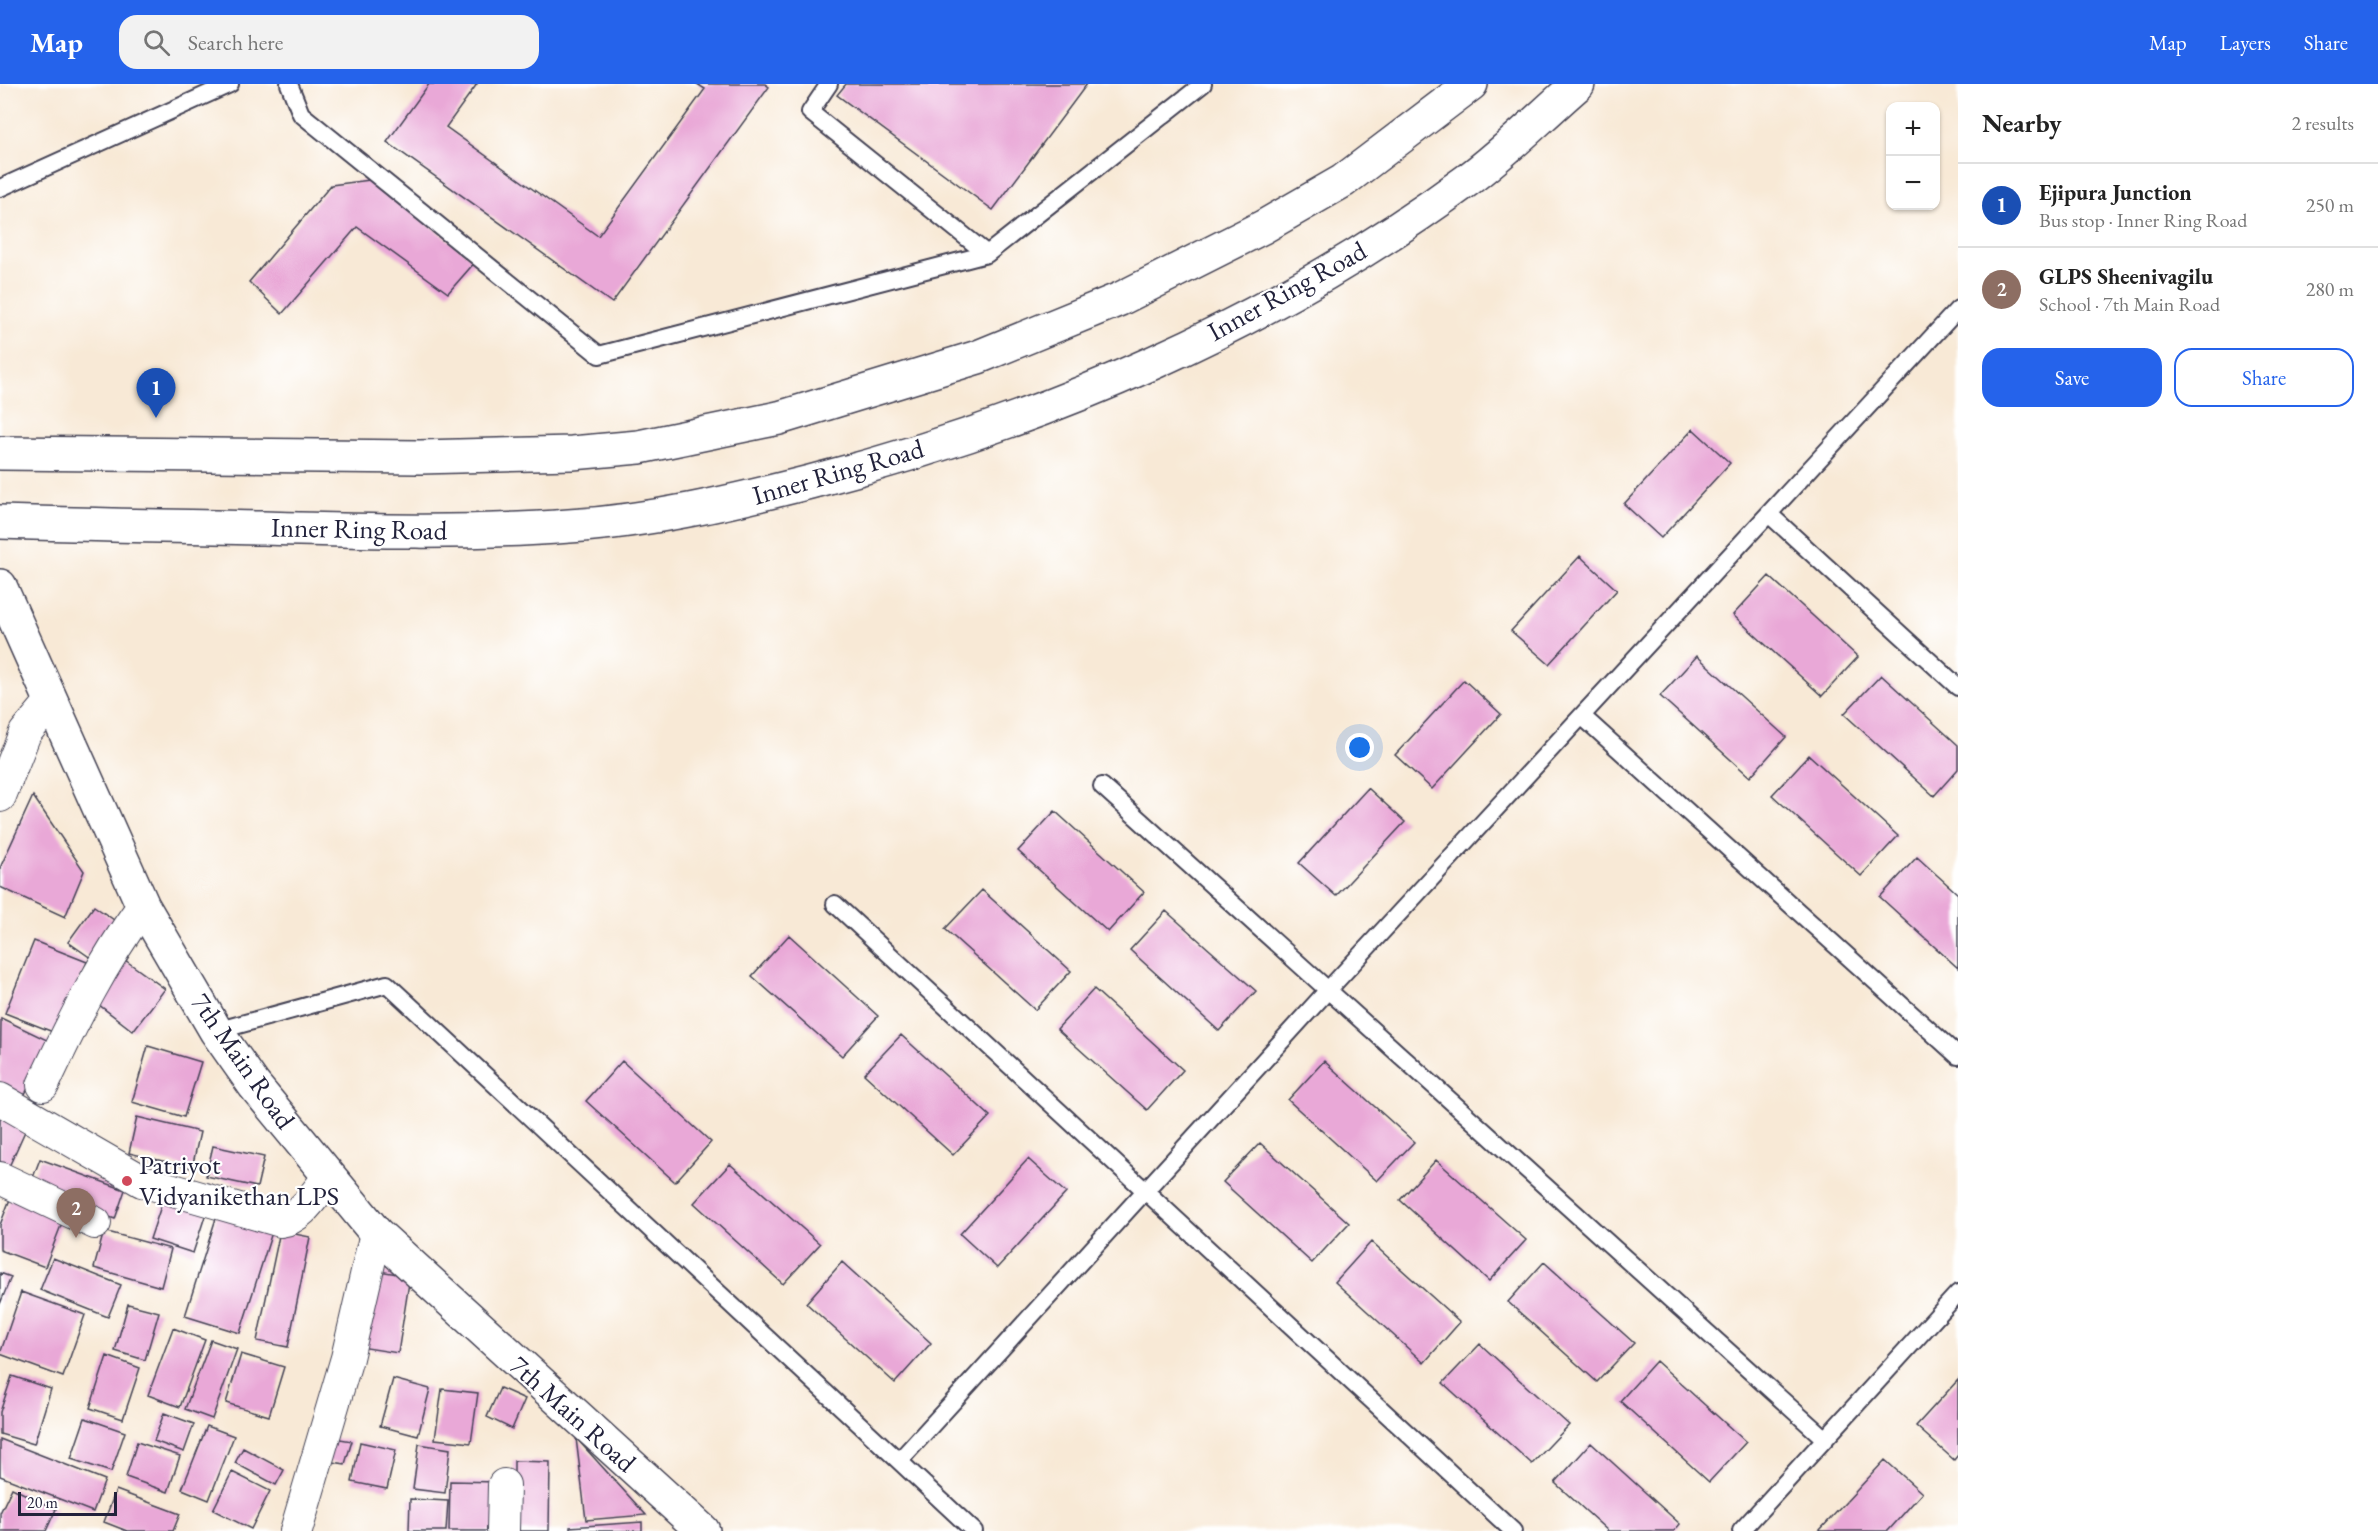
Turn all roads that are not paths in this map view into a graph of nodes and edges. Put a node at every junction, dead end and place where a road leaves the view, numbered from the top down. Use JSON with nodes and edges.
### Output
{"nodes":[{"id":1,"x":230,"y":84,"type":"edge"},
{"id":2,"x":289,"y":84,"type":"edge"},
{"id":3,"x":829,"y":84,"type":"edge"},
{"id":4,"x":1203,"y":84,"type":"edge"},
{"id":5,"x":1472,"y":84,"type":"edge"},
{"id":6,"x":1578,"y":84,"type":"edge"},
{"id":7,"x":0,"y":188,"type":"edge"},
{"id":8,"x":987,"y":254,"type":"junction"},
{"id":9,"x":1955,"y":319,"type":"edge"},
{"id":10,"x":0,"y":453,"type":"edge"},
{"id":11,"x":1770,"y":515,"type":"junction"},
{"id":12,"x":0,"y":522,"type":"edge"},
{"id":13,"x":0,"y":586,"type":"edge"},
{"id":14,"x":1958,"y":687,"type":"edge"},
{"id":15,"x":51,"y":702,"type":"junction"},
{"id":16,"x":1583,"y":717,"type":"junction"},
{"id":17,"x":3,"y":782,"type":"edge"},
{"id":18,"x":1102,"y":786,"type":"dead end"},
{"id":19,"x":835,"y":904,"type":"dead end"},
{"id":20,"x":143,"y":906,"type":"junction"},
{"id":21,"x":1328,"y":990,"type":"junction"},
{"id":22,"x":216,"y":1031,"type":"junction"},
{"id":23,"x":1958,"y":1056,"type":"edge"},
{"id":24,"x":43,"y":1085,"type":"dead end"},
{"id":25,"x":0,"y":1099,"type":"edge"},
{"id":26,"x":329,"y":1177,"type":"junction"},
{"id":27,"x":0,"y":1178,"type":"edge"},
{"id":28,"x":1147,"y":1190,"type":"junction"},
{"id":29,"x":95,"y":1223,"type":"dead end"},
{"id":30,"x":375,"y":1233,"type":"junction"},
{"id":31,"x":1958,"y":1293,"type":"edge"},
{"id":32,"x":1824,"y":1438,"type":"junction"},
{"id":33,"x":899,"y":1461,"type":"junction"},
{"id":34,"x":504,"y":1485,"type":"dead end"},
{"id":35,"x":296,"y":1531,"type":"edge"},
{"id":36,"x":503,"y":1531,"type":"edge"},
{"id":37,"x":703,"y":1531,"type":"edge"},
{"id":38,"x":974,"y":1531,"type":"edge"},
{"id":39,"x":1513,"y":1531,"type":"edge"},
{"id":40,"x":1741,"y":1531,"type":"edge"}],
"edges":[{"from":1,"to":7,"type":"lane"},
{"from":2,"to":8,"type":"lane"},
{"from":3,"to":8,"type":"lane"},
{"from":4,"to":8,"type":"lane"},
{"from":5,"to":10,"type":"main road"},
{"from":6,"to":12,"type":"main road","name":"Inner Ring Road"},
{"from":9,"to":11,"type":"lane"},
{"from":11,"to":14,"type":"lane"},
{"from":11,"to":16,"type":"lane"},
{"from":13,"to":15,"type":"main road","name":"7th Main Road"},
{"from":15,"to":17,"type":"street"},
{"from":15,"to":20,"type":"main road","name":"7th Main Road"},
{"from":16,"to":21,"type":"lane"},
{"from":16,"to":23,"type":"lane"},
{"from":18,"to":21,"type":"lane"},
{"from":19,"to":28,"type":"lane"},
{"from":20,"to":22,"type":"main road","name":"7th Main Road"},
{"from":20,"to":24,"type":"street"},
{"from":21,"to":28,"type":"lane"},
{"from":21,"to":32,"type":"lane"},
{"from":22,"to":26,"type":"main road","name":"7th Main Road"},
{"from":22,"to":33,"type":"lane"},
{"from":25,"to":26,"type":"street"},
{"from":26,"to":30,"type":"main road","name":"7th Main Road"},
{"from":27,"to":29,"type":"street"},
{"from":28,"to":33,"type":"lane"},
{"from":28,"to":39,"type":"lane"},
{"from":30,"to":35,"type":"street"},
{"from":30,"to":37,"type":"main road","name":"7th Main Road"},
{"from":31,"to":32,"type":"lane"},
{"from":32,"to":40,"type":"lane"},
{"from":33,"to":38,"type":"lane"},
{"from":34,"to":36,"type":"street"}]}
